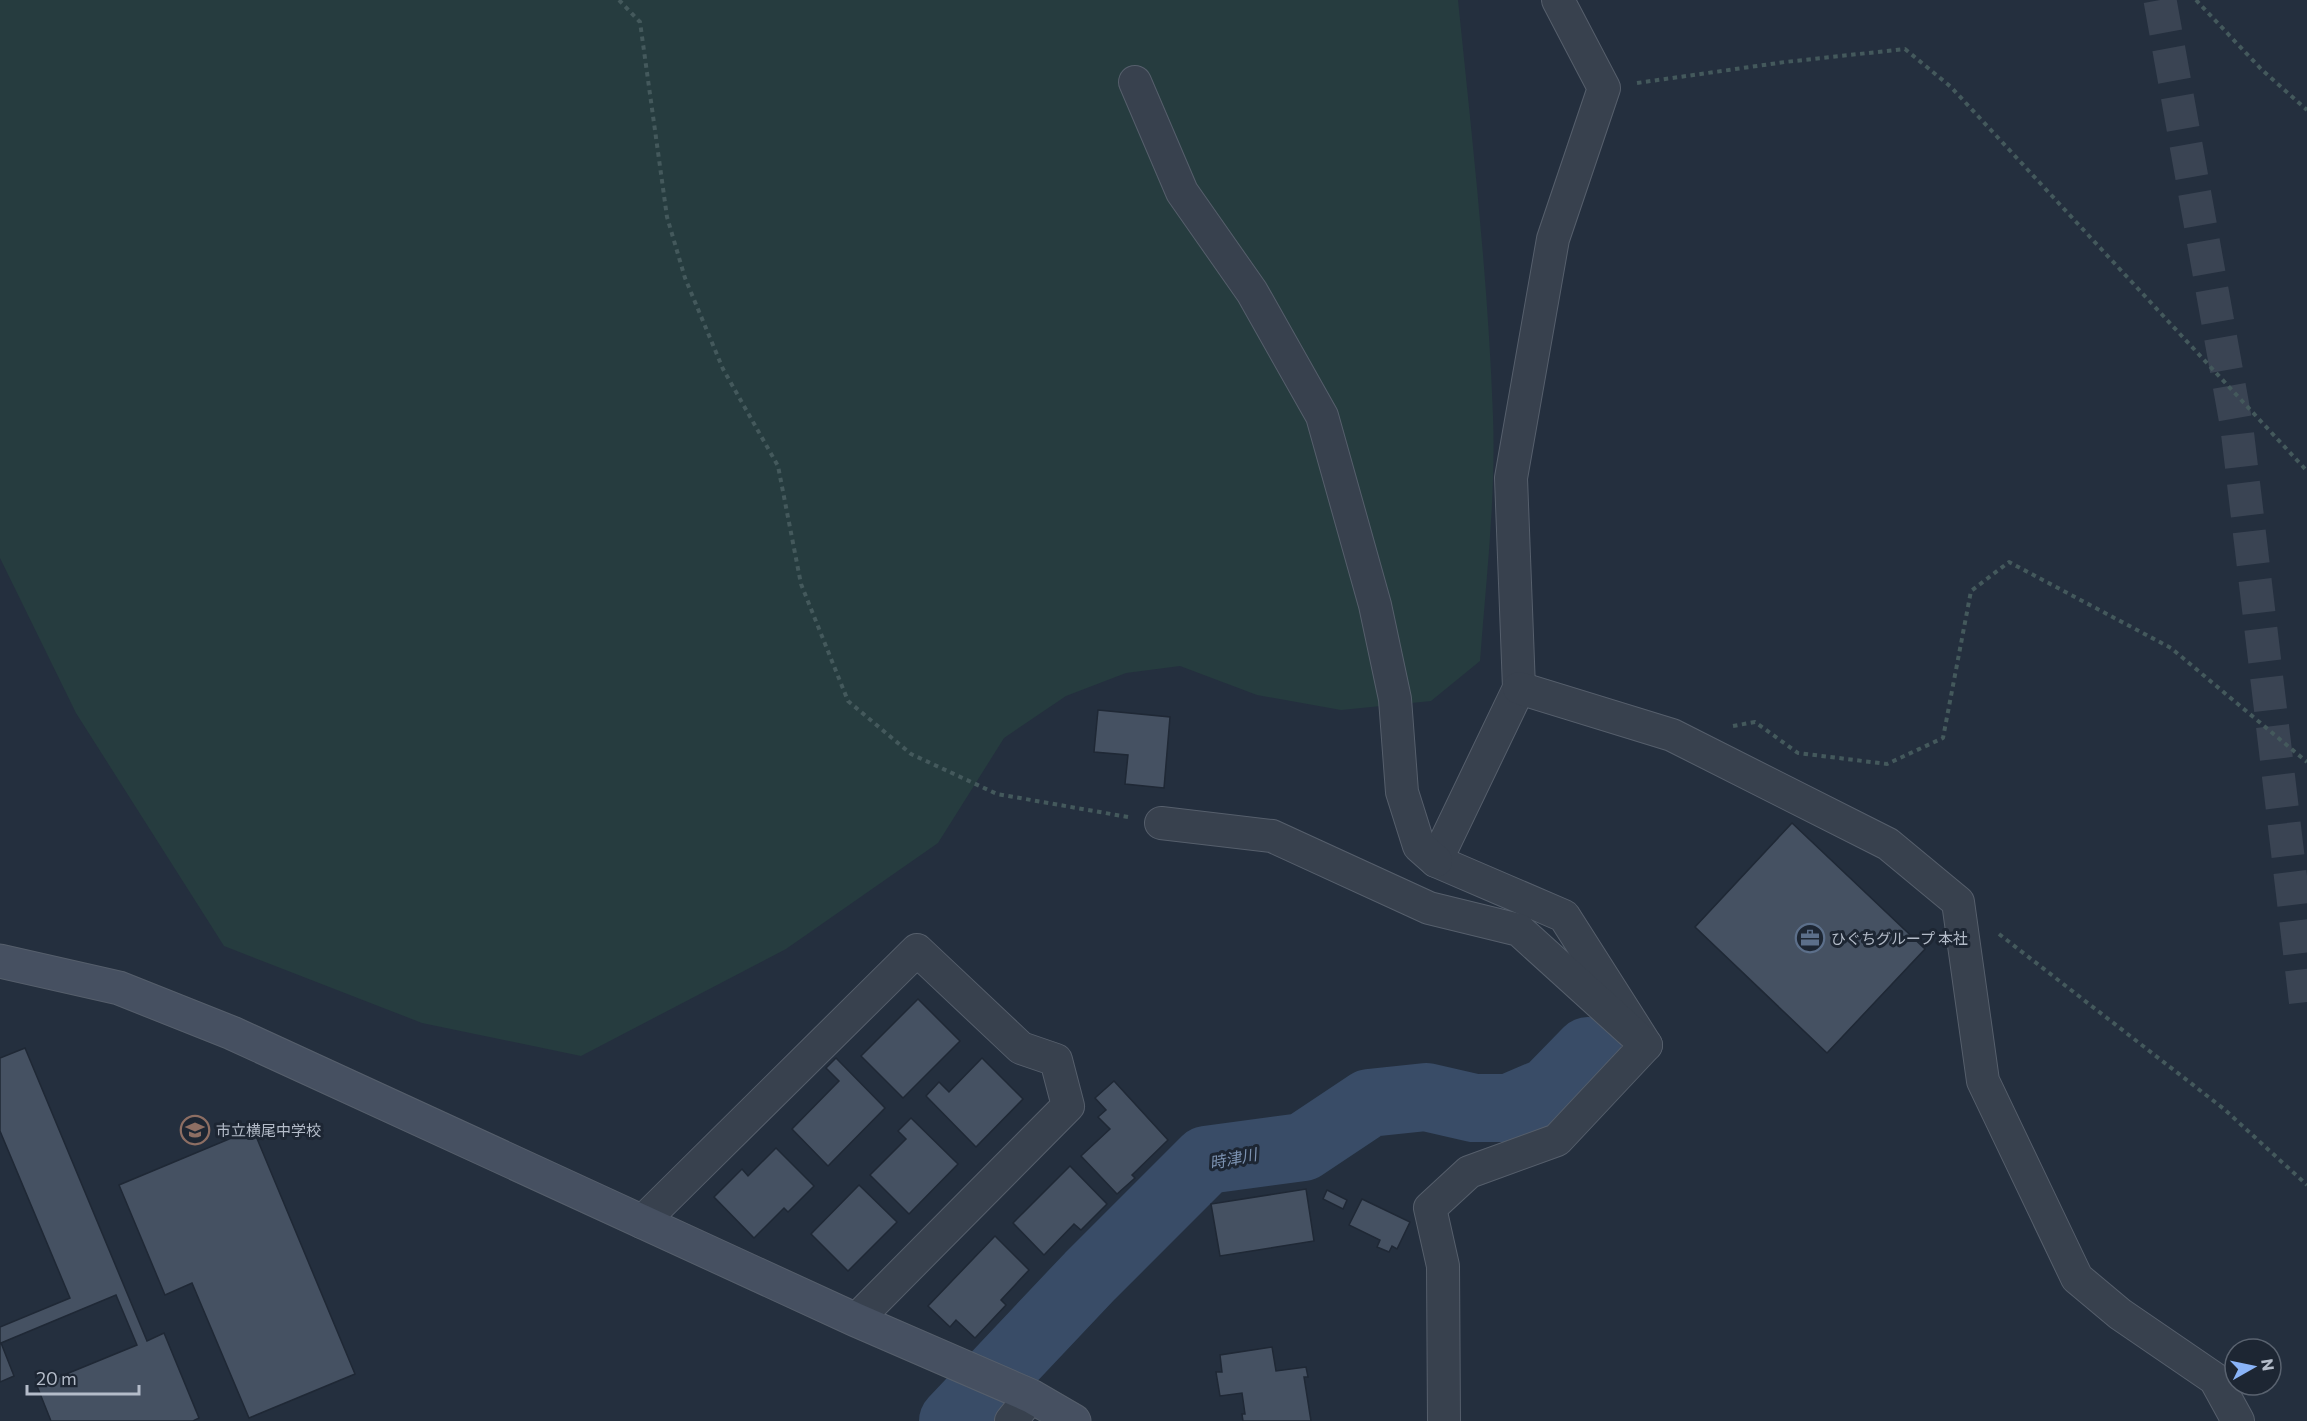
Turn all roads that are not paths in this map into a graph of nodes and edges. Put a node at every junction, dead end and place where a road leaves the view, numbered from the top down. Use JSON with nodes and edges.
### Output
{"nodes":[{"id":1,"x":1558,"y":0,"type":"edge"},
{"id":2,"x":1136,"y":82,"type":"dead end"},
{"id":3,"x":1520,"y":688,"type":"junction"},
{"id":4,"x":1161,"y":823,"type":"road end"},
{"id":5,"x":1436,"y":861,"type":"junction"},
{"id":6,"x":0,"y":961,"type":"edge"},
{"id":7,"x":1646,"y":1045,"type":"junction"},
{"id":8,"x":642,"y":1222,"type":"junction"},
{"id":9,"x":856,"y":1320,"type":"junction"},
{"id":10,"x":1030,"y":1395,"type":"junction"},
{"id":11,"x":1011,"y":1421,"type":"edge"},
{"id":12,"x":1074,"y":1421,"type":"edge"},
{"id":13,"x":1444,"y":1421,"type":"edge"},
{"id":14,"x":2238,"y":1421,"type":"edge"}],
"edges":[{"from":1,"to":3,"type":"street"},
{"from":2,"to":5,"type":"street"},
{"from":3,"to":5,"type":"street"},
{"from":3,"to":14,"type":"street"},
{"from":4,"to":7,"type":"street"},
{"from":5,"to":7,"type":"street"},
{"from":6,"to":8,"type":"street"},
{"from":7,"to":13,"type":"street"},
{"from":8,"to":9,"type":"street"},
{"from":8,"to":9,"type":"street"},
{"from":9,"to":10,"type":"street"},
{"from":10,"to":11,"type":"street"},
{"from":10,"to":12,"type":"street"}]}
